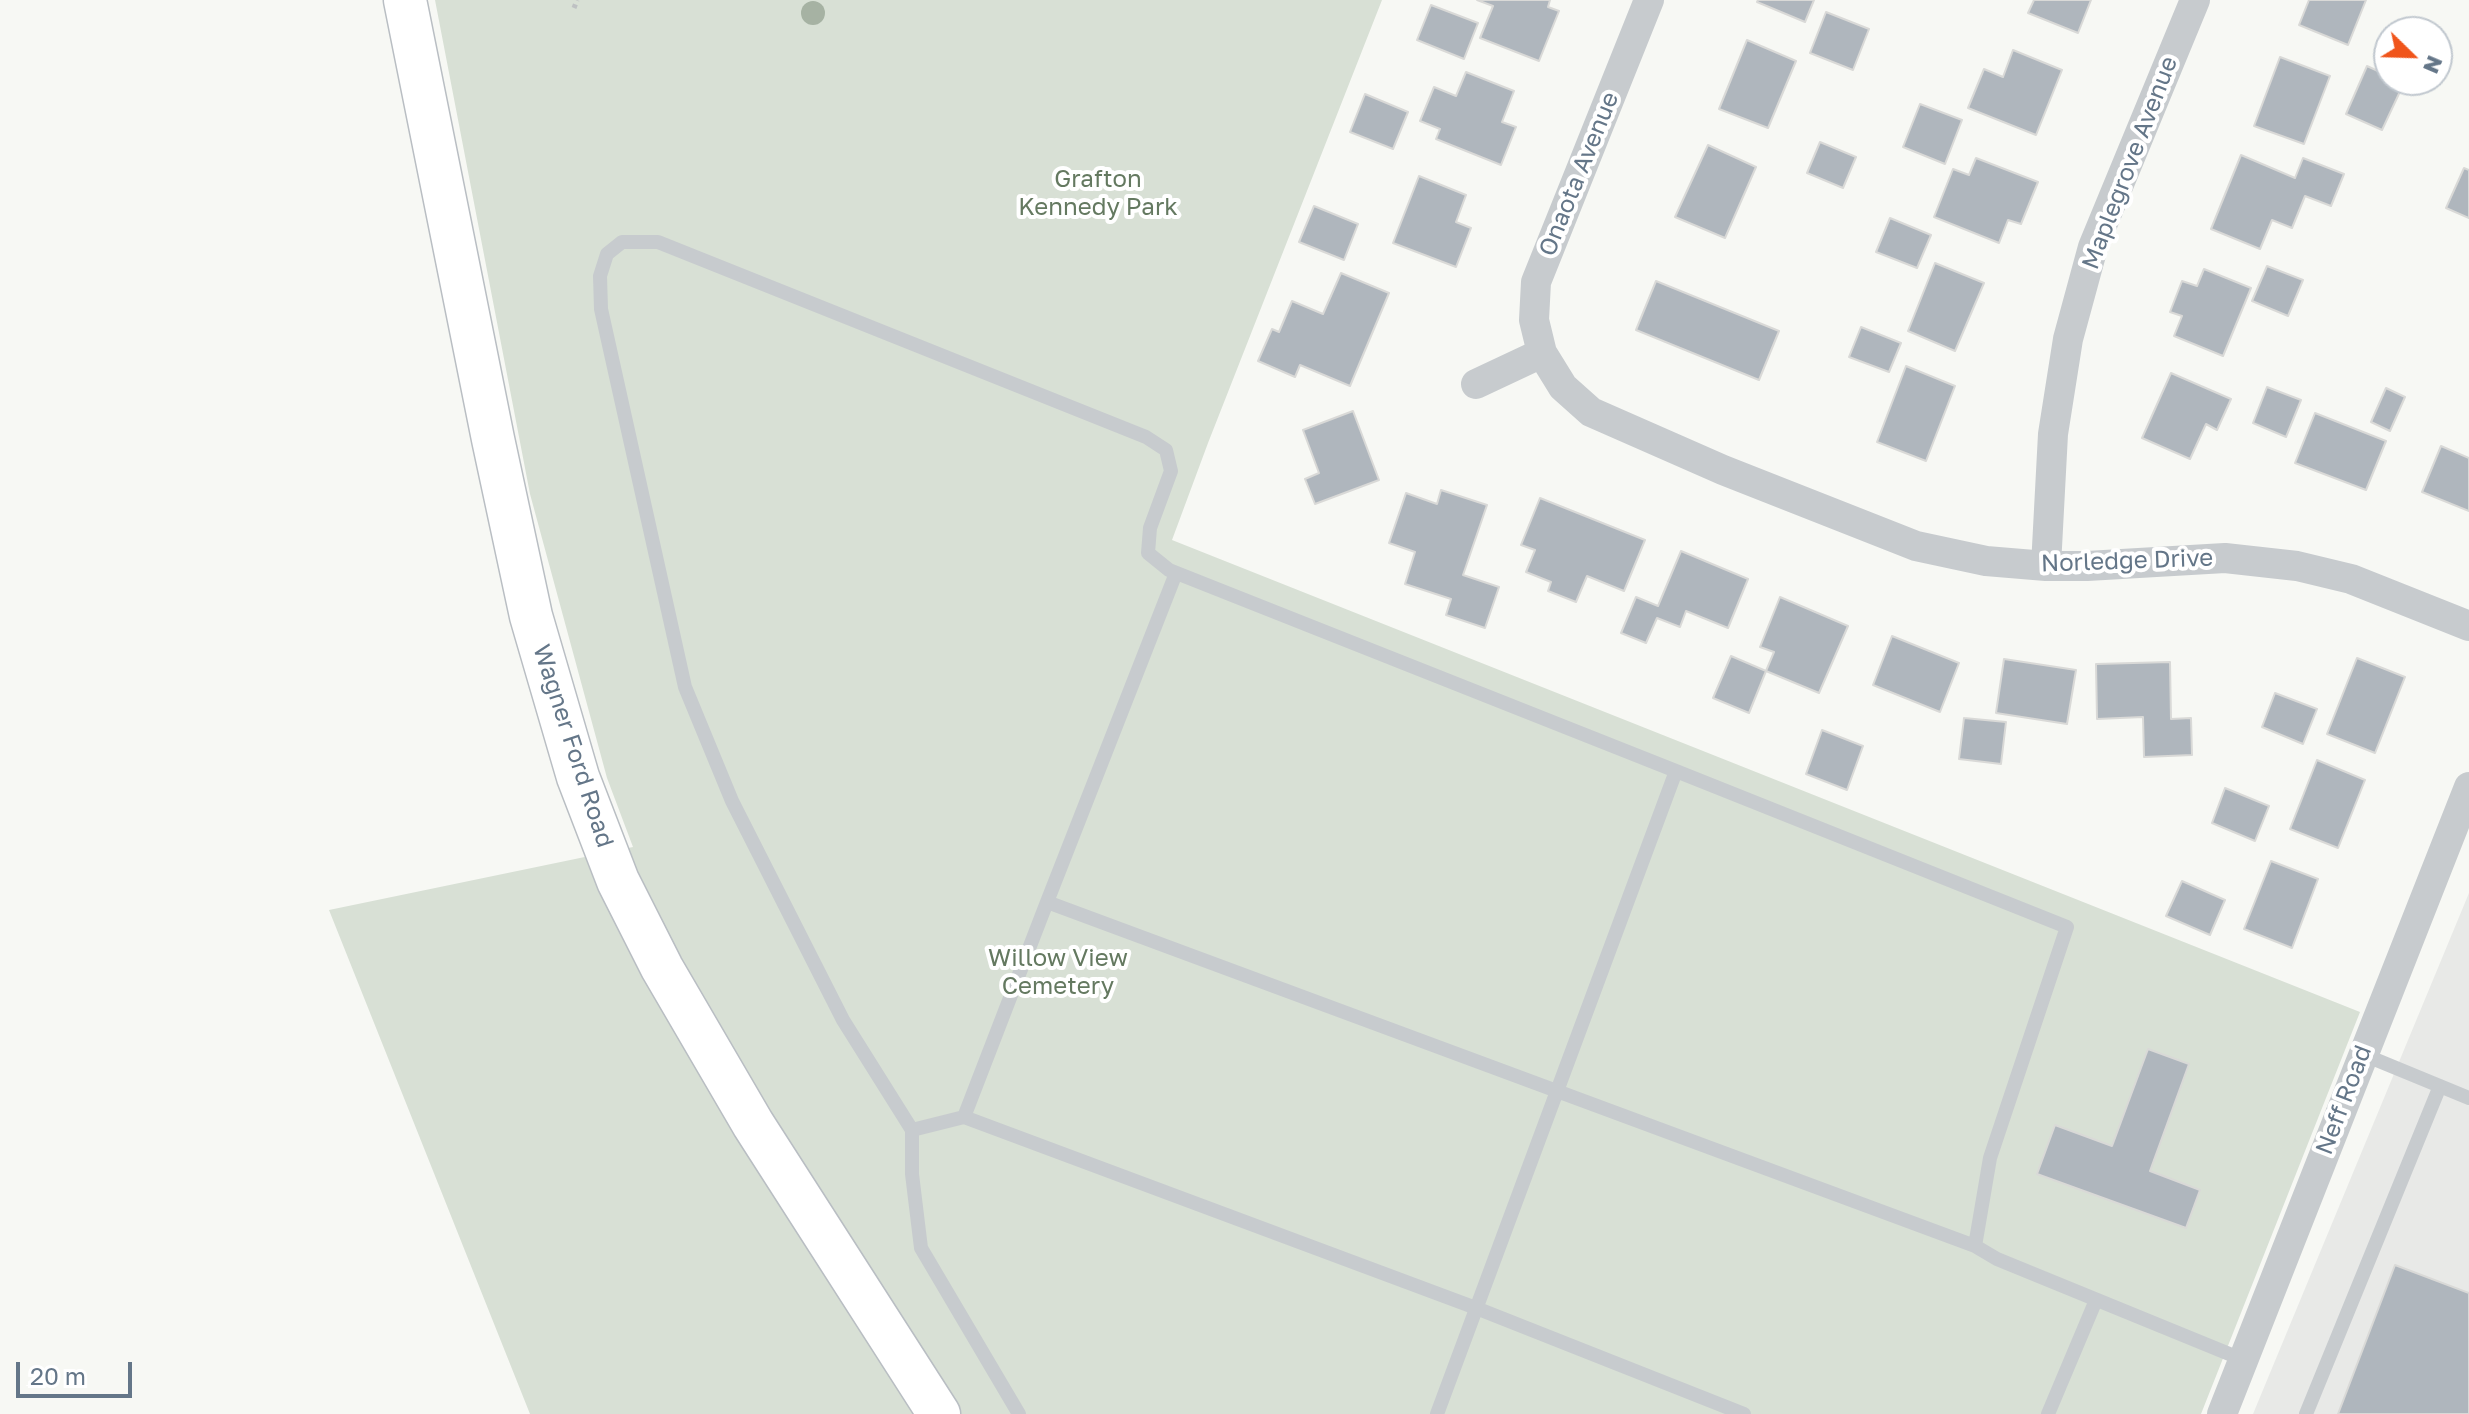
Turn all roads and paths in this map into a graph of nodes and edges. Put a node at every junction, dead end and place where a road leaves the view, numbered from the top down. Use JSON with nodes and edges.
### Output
{"nodes":[{"id":1,"x":405,"y":0,"type":"edge"},
{"id":2,"x":577,"y":0,"type":"edge"},
{"id":3,"x":1649,"y":0,"type":"edge"},
{"id":4,"x":2195,"y":0,"type":"edge"},
{"id":5,"x":574,"y":8,"type":"dead end"},
{"id":6,"x":1542,"y":353,"type":"junction"},
{"id":7,"x":1476,"y":384,"type":"dead end"},
{"id":8,"x":2046,"y":566,"type":"junction"},
{"id":9,"x":1176,"y":573,"type":"junction"},
{"id":10,"x":2469,"y":626,"type":"edge"},
{"id":11,"x":1676,"y":771,"type":"junction"},
{"id":12,"x":2469,"y":787,"type":"edge"},
{"id":13,"x":1047,"y":902,"type":"junction"},
{"id":14,"x":2362,"y":1053,"type":"junction"},
{"id":15,"x":2440,"y":1086,"type":"junction"},
{"id":16,"x":1557,"y":1090,"type":"junction"},
{"id":17,"x":2469,"y":1098,"type":"edge"},
{"id":18,"x":964,"y":1117,"type":"junction"},
{"id":19,"x":912,"y":1130,"type":"junction"},
{"id":20,"x":1975,"y":1246,"type":"junction"},
{"id":21,"x":2096,"y":1300,"type":"junction"},
{"id":22,"x":1476,"y":1308,"type":"junction"},
{"id":23,"x":2244,"y":1360,"type":"junction"},
{"id":24,"x":939,"y":1414,"type":"edge"},
{"id":25,"x":1019,"y":1414,"type":"edge"},
{"id":26,"x":1437,"y":1414,"type":"edge"},
{"id":27,"x":1744,"y":1414,"type":"edge"},
{"id":28,"x":2048,"y":1414,"type":"edge"},
{"id":29,"x":2222,"y":1414,"type":"edge"},
{"id":30,"x":2306,"y":1414,"type":"edge"}],
"edges":[{"from":1,"to":24,"type":"main road","name":"Wagner Ford Road"},
{"from":2,"to":5,"type":"path"},
{"from":3,"to":6,"type":"street","name":"Onaota Avenue"},
{"from":4,"to":8,"type":"street","name":"Maplegrove Avenue"},
{"from":6,"to":7,"type":"street"},
{"from":6,"to":8,"type":"street","name":"Norledge Drive"},
{"from":8,"to":10,"type":"street","name":"Norledge Drive"},
{"from":9,"to":11,"type":"lane"},
{"from":9,"to":13,"type":"lane"},
{"from":9,"to":19,"type":"lane"},
{"from":11,"to":16,"type":"lane"},
{"from":11,"to":20,"type":"lane"},
{"from":12,"to":14,"type":"street","name":"Neff Road"},
{"from":13,"to":16,"type":"lane"},
{"from":13,"to":18,"type":"lane"},
{"from":14,"to":15,"type":"lane"},
{"from":14,"to":23,"type":"street","name":"Neff Road"},
{"from":15,"to":17,"type":"lane"},
{"from":15,"to":30,"type":"lane"},
{"from":16,"to":20,"type":"lane"},
{"from":16,"to":22,"type":"lane"},
{"from":18,"to":19,"type":"lane"},
{"from":18,"to":22,"type":"lane"},
{"from":19,"to":25,"type":"lane"},
{"from":20,"to":21,"type":"lane"},
{"from":21,"to":23,"type":"lane"},
{"from":21,"to":28,"type":"lane"},
{"from":22,"to":26,"type":"lane"},
{"from":22,"to":27,"type":"lane"},
{"from":23,"to":29,"type":"street","name":"Neff Road"}]}
